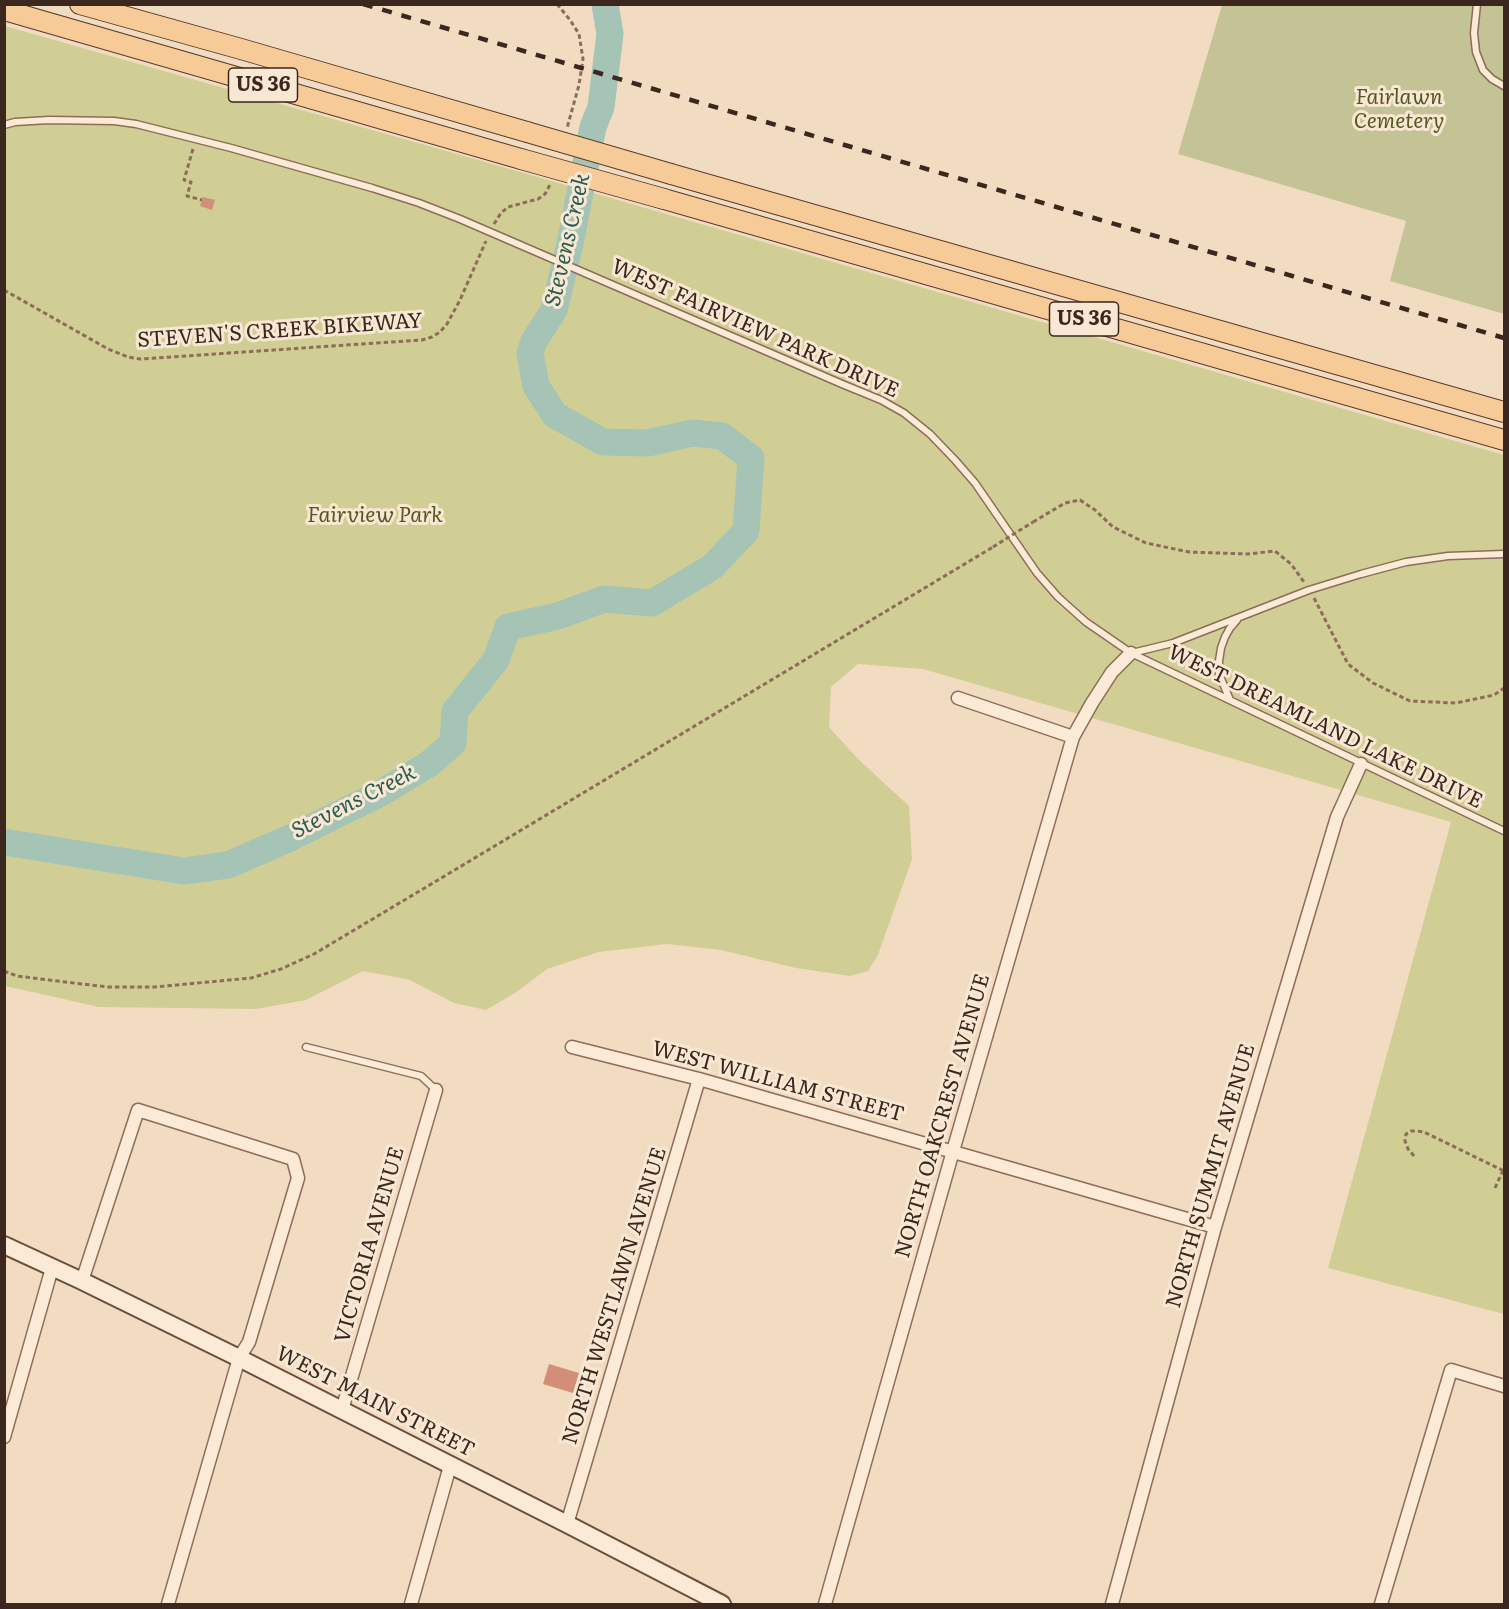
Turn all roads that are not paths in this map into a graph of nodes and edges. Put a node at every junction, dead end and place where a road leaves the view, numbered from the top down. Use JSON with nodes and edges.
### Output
{"nodes":[{"id":1,"x":80,"y":4,"type":"edge"},
{"id":2,"x":1477,"y":4,"type":"edge"},
{"id":3,"x":4,"y":10,"type":"edge"},
{"id":4,"x":1504,"y":86,"type":"edge"},
{"id":5,"x":4,"y":125,"type":"edge"},
{"id":6,"x":1504,"y":412,"type":"edge"},
{"id":7,"x":1504,"y":440,"type":"edge"},
{"id":8,"x":1504,"y":554,"type":"edge"},
{"id":9,"x":1240,"y":617,"type":"junction"},
{"id":10,"x":1131,"y":653,"type":"junction"},
{"id":11,"x":958,"y":698,"type":"dead end"},
{"id":12,"x":1230,"y":700,"type":"junction"},
{"id":13,"x":1073,"y":737,"type":"junction"},
{"id":14,"x":1361,"y":764,"type":"junction"},
{"id":15,"x":1504,"y":831,"type":"edge"},
{"id":16,"x":306,"y":1047,"type":"dead end"},
{"id":17,"x":572,"y":1047,"type":"dead end"},
{"id":18,"x":699,"y":1079,"type":"junction"},
{"id":19,"x":436,"y":1090,"type":"joint"},
{"id":20,"x":953,"y":1151,"type":"junction"},
{"id":21,"x":1215,"y":1227,"type":"junction"},
{"id":22,"x":4,"y":1245,"type":"edge"},
{"id":23,"x":52,"y":1268,"type":"junction"},
{"id":24,"x":82,"y":1281,"type":"junction"},
{"id":25,"x":239,"y":1358,"type":"junction"},
{"id":26,"x":1504,"y":1386,"type":"edge"},
{"id":27,"x":342,"y":1410,"type":"junction"},
{"id":28,"x":4,"y":1437,"type":"edge"},
{"id":29,"x":450,"y":1466,"type":"junction"},
{"id":30,"x":567,"y":1524,"type":"junction"},
{"id":31,"x":168,"y":1605,"type":"edge"},
{"id":32,"x":411,"y":1605,"type":"edge"},
{"id":33,"x":722,"y":1605,"type":"edge"},
{"id":34,"x":825,"y":1605,"type":"edge"},
{"id":35,"x":1112,"y":1605,"type":"edge"},
{"id":36,"x":1381,"y":1605,"type":"edge"}],
"edges":[{"from":1,"to":6,"type":"main road","number":"US 36","bridge":true},
{"from":2,"to":4,"type":"lane"},
{"from":3,"to":7,"type":"main road","number":"US 36","bridge":true},
{"from":5,"to":10,"type":"lane","name":"WEST FAIRVIEW PARK DRIVE"},
{"from":8,"to":9,"type":"lane"},
{"from":9,"to":10,"type":"lane"},
{"from":9,"to":12,"type":"lane"},
{"from":10,"to":12,"type":"lane","name":"WEST DREAMLAND LAKE DRIVE"},
{"from":10,"to":13,"type":"street","name":"NORTH OAKCREST AVENUE"},
{"from":11,"to":13,"type":"street"},
{"from":12,"to":14,"type":"lane","name":"WEST DREAMLAND LAKE DRIVE"},
{"from":13,"to":20,"type":"street","name":"NORTH OAKCREST AVENUE"},
{"from":14,"to":15,"type":"lane","name":"WEST DREAMLAND LAKE DRIVE"},
{"from":14,"to":21,"type":"street","name":"NORTH SUMMIT AVENUE"},
{"from":16,"to":19,"type":"lane"},
{"from":17,"to":18,"type":"street","name":"WEST WILLIAM STREET"},
{"from":18,"to":20,"type":"street","name":"WEST WILLIAM STREET"},
{"from":18,"to":30,"type":"street","name":"NORTH WESTLAWN AVENUE"},
{"from":19,"to":27,"type":"street","name":"VICTORIA AVENUE"},
{"from":20,"to":21,"type":"street","name":"WEST WILLIAM STREET"},
{"from":20,"to":34,"type":"street","name":"NORTH OAKCREST AVENUE"},
{"from":21,"to":35,"type":"street","name":"NORTH SUMMIT AVENUE"},
{"from":22,"to":23,"type":"street","name":"WEST MAIN STREET"},
{"from":23,"to":24,"type":"street","name":"WEST MAIN STREET"},
{"from":23,"to":28,"type":"street"},
{"from":24,"to":25,"type":"street","name":"WEST MAIN STREET"},
{"from":24,"to":25,"type":"street"},
{"from":25,"to":27,"type":"street","name":"WEST MAIN STREET"},
{"from":25,"to":31,"type":"street"},
{"from":26,"to":36,"type":"street"},
{"from":27,"to":29,"type":"street","name":"WEST MAIN STREET"},
{"from":29,"to":30,"type":"street","name":"WEST MAIN STREET"},
{"from":29,"to":32,"type":"street"},
{"from":30,"to":33,"type":"street","name":"WEST MAIN STREET"}]}
